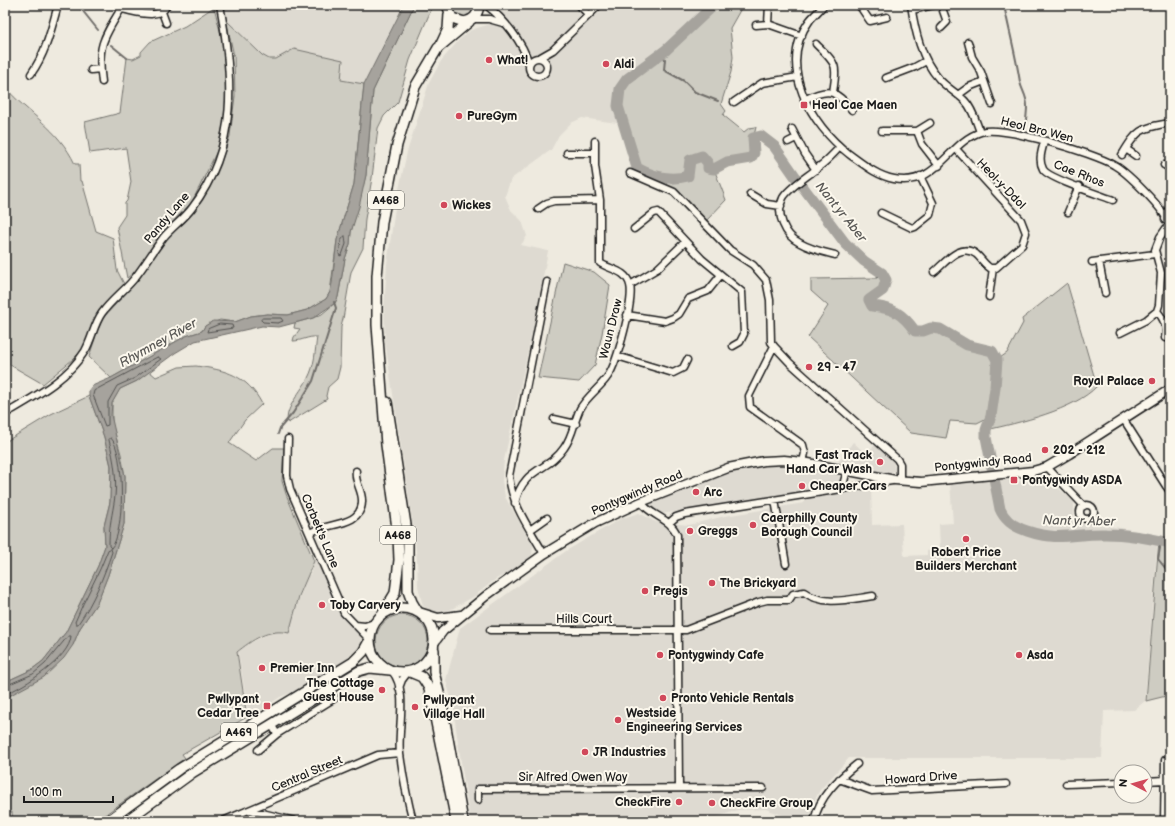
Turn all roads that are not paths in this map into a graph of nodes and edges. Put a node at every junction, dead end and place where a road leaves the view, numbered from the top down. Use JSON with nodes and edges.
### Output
{"nodes":[{"id":1,"x":58,"y":5,"type":"edge"},
{"id":2,"x":167,"y":5,"type":"edge"},
{"id":3,"x":220,"y":5,"type":"edge"},
{"id":4,"x":480,"y":5,"type":"edge"},
{"id":5,"x":486,"y":5,"type":"edge"},
{"id":6,"x":579,"y":5,"type":"edge"},
{"id":7,"x":600,"y":5,"type":"edge"},
{"id":8,"x":769,"y":5,"type":"edge"},
{"id":9,"x":824,"y":5,"type":"edge"},
{"id":10,"x":859,"y":5,"type":"edge"},
{"id":11,"x":933,"y":5,"type":"edge"},
{"id":12,"x":942,"y":5,"type":"edge"},
{"id":13,"x":121,"y":7,"type":"edge"},
{"id":14,"x":911,"y":8,"type":"edge"},
{"id":15,"x":448,"y":9,"type":"edge"},
{"id":16,"x":162,"y":12,"type":"junction"},
{"id":17,"x":589,"y":15,"type":"junction"},
{"id":18,"x":887,"y":17,"type":"dead end"},
{"id":19,"x":471,"y":20,"type":"junction"},
{"id":20,"x":947,"y":22,"type":"junction"},
{"id":21,"x":954,"y":22,"type":"dead end"},
{"id":22,"x":166,"y":23,"type":"dead end"},
{"id":23,"x":503,"y":23,"type":"junction"},
{"id":24,"x":768,"y":24,"type":"junction"},
{"id":25,"x":756,"y":25,"type":"dead end"},
{"id":26,"x":941,"y":28,"type":"dead end"},
{"id":27,"x":802,"y":36,"type":"junction"},
{"id":28,"x":968,"y":42,"type":"dead end"},
{"id":29,"x":816,"y":44,"type":"dead end"},
{"id":30,"x":438,"y":48,"type":"junction"},
{"id":31,"x":524,"y":49,"type":"junction"},
{"id":32,"x":553,"y":50,"type":"junction"},
{"id":33,"x":538,"y":58,"type":"junction"},
{"id":34,"x":926,"y":61,"type":"junction"},
{"id":35,"x":529,"y":64,"type":"junction"},
{"id":36,"x":547,"y":65,"type":"junction"},
{"id":37,"x":100,"y":69,"type":"junction"},
{"id":38,"x":91,"y":70,"type":"dead end"},
{"id":39,"x":31,"y":74,"type":"dead end"},
{"id":40,"x":798,"y":77,"type":"junction"},
{"id":41,"x":886,"y":78,"type":"dead end"},
{"id":42,"x":984,"y":80,"type":"junction"},
{"id":43,"x":102,"y":82,"type":"dead end"},
{"id":44,"x":833,"y":92,"type":"junction"},
{"id":45,"x":958,"y":94,"type":"junction"},
{"id":46,"x":804,"y":100,"type":"junction"},
{"id":47,"x":734,"y":102,"type":"dead end"},
{"id":48,"x":992,"y":104,"type":"dead end"},
{"id":49,"x":852,"y":110,"type":"dead end"},
{"id":50,"x":930,"y":123,"type":"dead end"},
{"id":51,"x":1170,"y":123,"type":"edge"},
{"id":52,"x":792,"y":129,"type":"dead end"},
{"id":53,"x":882,"y":131,"type":"dead end"},
{"id":54,"x":917,"y":131,"type":"junction"},
{"id":55,"x":980,"y":132,"type":"junction"},
{"id":56,"x":796,"y":138,"type":"junction"},
{"id":57,"x":595,"y":141,"type":"dead end"},
{"id":58,"x":788,"y":142,"type":"dead end"},
{"id":59,"x":1044,"y":142,"type":"junction"},
{"id":60,"x":840,"y":147,"type":"junction"},
{"id":61,"x":956,"y":149,"type":"junction"},
{"id":62,"x":1126,"y":149,"type":"junction"},
{"id":63,"x":567,"y":153,"type":"dead end"},
{"id":64,"x":594,"y":154,"type":"junction"},
{"id":65,"x":1122,"y":155,"type":"dead end"},
{"id":66,"x":1136,"y":156,"type":"dead end"},
{"id":67,"x":939,"y":166,"type":"junction"},
{"id":68,"x":816,"y":170,"type":"junction"},
{"id":69,"x":630,"y":173,"type":"dead end"},
{"id":70,"x":920,"y":176,"type":"junction"},
{"id":71,"x":1079,"y":186,"type":"junction"},
{"id":72,"x":750,"y":194,"type":"dead end"},
{"id":73,"x":600,"y":200,"type":"junction"},
{"id":74,"x":1113,"y":200,"type":"dead end"},
{"id":75,"x":781,"y":206,"type":"junction"},
{"id":76,"x":1160,"y":207,"type":"junction"},
{"id":77,"x":538,"y":209,"type":"dead end"},
{"id":78,"x":1170,"y":209,"type":"edge"},
{"id":79,"x":1068,"y":212,"type":"dead end"},
{"id":80,"x":881,"y":213,"type":"dead end"},
{"id":81,"x":1165,"y":216,"type":"junction"},
{"id":82,"x":1169,"y":224,"type":"edge"},
{"id":83,"x":634,"y":229,"type":"dead end"},
{"id":84,"x":685,"y":242,"type":"junction"},
{"id":85,"x":1155,"y":254,"type":"junction"},
{"id":86,"x":835,"y":255,"type":"dead end"},
{"id":87,"x":1099,"y":261,"type":"junction"},
{"id":88,"x":1092,"y":262,"type":"dead end"},
{"id":89,"x":993,"y":268,"type":"junction"},
{"id":90,"x":934,"y":272,"type":"dead end"},
{"id":91,"x":720,"y":276,"type":"junction"},
{"id":92,"x":547,"y":282,"type":"dead end"},
{"id":93,"x":630,"y":285,"type":"junction"},
{"id":94,"x":1105,"y":293,"type":"dead end"},
{"id":95,"x":989,"y":297,"type":"dead end"},
{"id":96,"x":1157,"y":311,"type":"junction"},
{"id":97,"x":627,"y":315,"type":"junction"},
{"id":98,"x":1120,"y":333,"type":"dead end"},
{"id":99,"x":1165,"y":338,"type":"dead end"},
{"id":100,"x":733,"y":346,"type":"dead end"},
{"id":101,"x":774,"y":346,"type":"junction"},
{"id":102,"x":617,"y":356,"type":"junction"},
{"id":103,"x":687,"y":360,"type":"dead end"},
{"id":104,"x":380,"y":361,"type":"junction"},
{"id":105,"x":1170,"y":389,"type":"edge"},
{"id":106,"x":5,"y":414,"type":"edge"},
{"id":107,"x":554,"y":419,"type":"dead end"},
{"id":108,"x":1124,"y":420,"type":"junction"},
{"id":109,"x":576,"y":424,"type":"junction"},
{"id":110,"x":288,"y":439,"type":"dead end"},
{"id":111,"x":803,"y":462,"type":"junction"},
{"id":112,"x":1047,"y":467,"type":"junction"},
{"id":113,"x":847,"y":470,"type":"junction"},
{"id":114,"x":356,"y":471,"type":"dead end"},
{"id":115,"x":897,"y":480,"type":"junction"},
{"id":116,"x":842,"y":489,"type":"junction"},
{"id":117,"x":1169,"y":490,"type":"edge"},
{"id":118,"x":775,"y":500,"type":"junction"},
{"id":119,"x":515,"y":502,"type":"junction"},
{"id":120,"x":641,"y":502,"type":"junction"},
{"id":121,"x":1084,"y":506,"type":"dead end"},
{"id":122,"x":547,"y":518,"type":"dead end"},
{"id":123,"x":668,"y":523,"type":"junction"},
{"id":124,"x":530,"y":530,"type":"junction"},
{"id":125,"x":310,"y":533,"type":"junction"},
{"id":126,"x":544,"y":554,"type":"junction"},
{"id":127,"x":786,"y":564,"type":"dead end"},
{"id":128,"x":873,"y":596,"type":"dead end"},
{"id":129,"x":419,"y":612,"type":"junction"},
{"id":130,"x":383,"y":613,"type":"junction"},
{"id":131,"x":460,"y":615,"type":"junction"},
{"id":132,"x":374,"y":623,"type":"junction"},
{"id":133,"x":355,"y":625,"type":"junction"},
{"id":134,"x":490,"y":630,"type":"dead end"},
{"id":135,"x":677,"y":630,"type":"junction"},
{"id":136,"x":368,"y":641,"type":"junction"},
{"id":137,"x":434,"y":643,"type":"junction"},
{"id":138,"x":391,"y":671,"type":"junction"},
{"id":139,"x":409,"y":672,"type":"junction"},
{"id":140,"x":399,"y":689,"type":"junction"},
{"id":141,"x":335,"y":698,"type":"dead end"},
{"id":142,"x":272,"y":724,"type":"junction"},
{"id":143,"x":277,"y":734,"type":"junction"},
{"id":144,"x":258,"y":750,"type":"dead end"},
{"id":145,"x":400,"y":753,"type":"junction"},
{"id":146,"x":1165,"y":760,"type":"dead end"},
{"id":147,"x":857,"y":764,"type":"dead end"},
{"id":148,"x":839,"y":778,"type":"junction"},
{"id":149,"x":1165,"y":780,"type":"junction"},
{"id":150,"x":1153,"y":781,"type":"edge"},
{"id":151,"x":1113,"y":782,"type":"edge"},
{"id":152,"x":1006,"y":784,"type":"dead end"},
{"id":153,"x":1066,"y":784,"type":"dead end"},
{"id":154,"x":679,"y":788,"type":"junction"},
{"id":155,"x":763,"y":788,"type":"dead end"},
{"id":156,"x":478,"y":800,"type":"dead end"},
{"id":157,"x":250,"y":810,"type":"junction"},
{"id":158,"x":108,"y":821,"type":"edge"},
{"id":159,"x":126,"y":821,"type":"edge"},
{"id":160,"x":223,"y":821,"type":"edge"},
{"id":161,"x":295,"y":821,"type":"edge"},
{"id":162,"x":412,"y":821,"type":"edge"},
{"id":163,"x":456,"y":821,"type":"edge"},
{"id":164,"x":463,"y":821,"type":"edge"},
{"id":165,"x":814,"y":821,"type":"edge"},
{"id":166,"x":1164,"y":821,"type":"edge"}],
"edges":[{"from":1,"to":39,"type":"street"},
{"from":2,"to":16,"type":"street"},
{"from":3,"to":106,"type":"street","name":"Pandy Lane"},
{"from":4,"to":19,"type":"main road"},
{"from":5,"to":23,"type":"street"},
{"from":6,"to":17,"type":"street"},
{"from":7,"to":17,"type":"street"},
{"from":8,"to":24,"type":"street"},
{"from":9,"to":27,"type":"street","name":"Heol Bro Wen"},
{"from":10,"to":18,"type":"street"},
{"from":11,"to":14,"type":"street"},
{"from":12,"to":20,"type":"street"},
{"from":13,"to":16,"type":"street"},
{"from":13,"to":37,"type":"street"},
{"from":14,"to":34,"type":"street"},
{"from":15,"to":19,"type":"main road"},
{"from":15,"to":30,"type":"main road","number":"A468"},
{"from":16,"to":22,"type":"street"},
{"from":17,"to":32,"type":"street"},
{"from":19,"to":23,"type":"street"},
{"from":19,"to":30,"type":"main road","number":"A468"},
{"from":20,"to":21,"type":"street"},
{"from":20,"to":26,"type":"street"},
{"from":23,"to":31,"type":"street"},
{"from":24,"to":25,"type":"street"},
{"from":24,"to":27,"type":"street"},
{"from":27,"to":40,"type":"street","name":"Heol Bro Wen"},
{"from":28,"to":42,"type":"street"},
{"from":29,"to":44,"type":"street"},
{"from":30,"to":104,"type":"main road","number":"A468"},
{"from":31,"to":33,"type":"street"},
{"from":31,"to":35,"type":"street"},
{"from":32,"to":33,"type":"street"},
{"from":32,"to":36,"type":"street"},
{"from":33,"to":35,"type":"street"},
{"from":33,"to":36,"type":"street"},
{"from":34,"to":41,"type":"street"},
{"from":34,"to":45,"type":"street"},
{"from":35,"to":36,"type":"street"},
{"from":37,"to":38,"type":"street"},
{"from":37,"to":43,"type":"street"},
{"from":40,"to":46,"type":"street","name":"Heol Bro Wen"},
{"from":40,"to":47,"type":"street"},
{"from":42,"to":45,"type":"street"},
{"from":42,"to":48,"type":"street"},
{"from":44,"to":46,"type":"street"},
{"from":44,"to":49,"type":"street"},
{"from":45,"to":55,"type":"street"},
{"from":46,"to":60,"type":"street","name":"Heol Bro Wen"},
{"from":50,"to":54,"type":"street"},
{"from":51,"to":62,"type":"street"},
{"from":52,"to":56,"type":"street"},
{"from":53,"to":54,"type":"street"},
{"from":54,"to":67,"type":"street"},
{"from":55,"to":59,"type":"street","name":"Heol Bro Wen"},
{"from":55,"to":61,"type":"street","name":"Heol Bro Wen"},
{"from":56,"to":58,"type":"street"},
{"from":56,"to":68,"type":"street"},
{"from":57,"to":64,"type":"street","name":"Waun Draw"},
{"from":59,"to":71,"type":"street","name":"Cae Rhos"},
{"from":59,"to":76,"type":"street","name":"Heol Bro Wen"},
{"from":60,"to":68,"type":"street"},
{"from":60,"to":70,"type":"street","name":"Heol Bro Wen"},
{"from":61,"to":67,"type":"street","name":"Heol Bro Wen"},
{"from":61,"to":89,"type":"street","name":"Heol-y-Ddol"},
{"from":62,"to":65,"type":"street"},
{"from":62,"to":66,"type":"street"},
{"from":63,"to":64,"type":"street"},
{"from":64,"to":73,"type":"street","name":"Waun Draw"},
{"from":67,"to":70,"type":"street","name":"Heol Bro Wen"},
{"from":68,"to":75,"type":"street"},
{"from":69,"to":101,"type":"street"},
{"from":70,"to":80,"type":"street"},
{"from":71,"to":74,"type":"street","name":"Cae Rhos"},
{"from":71,"to":79,"type":"street"},
{"from":72,"to":75,"type":"street"},
{"from":73,"to":77,"type":"street"},
{"from":73,"to":93,"type":"street","name":"Waun Draw"},
{"from":75,"to":86,"type":"street"},
{"from":76,"to":78,"type":"street"},
{"from":76,"to":81,"type":"street","name":"Heol Bro Wen"},
{"from":78,"to":81,"type":"street"},
{"from":81,"to":82,"type":"street","name":"Heol Bro Wen"},
{"from":82,"to":85,"type":"street"},
{"from":83,"to":84,"type":"street"},
{"from":84,"to":91,"type":"street"},
{"from":84,"to":93,"type":"street"},
{"from":85,"to":87,"type":"street"},
{"from":85,"to":96,"type":"street"},
{"from":87,"to":88,"type":"street"},
{"from":87,"to":94,"type":"street"},
{"from":89,"to":90,"type":"street"},
{"from":89,"to":95,"type":"street"},
{"from":91,"to":97,"type":"street"},
{"from":91,"to":100,"type":"street"},
{"from":92,"to":119,"type":"street"},
{"from":93,"to":97,"type":"street","name":"Waun Draw"},
{"from":96,"to":98,"type":"street"},
{"from":96,"to":99,"type":"street"},
{"from":97,"to":102,"type":"street","name":"Waun Draw"},
{"from":101,"to":111,"type":"street"},
{"from":101,"to":115,"type":"street"},
{"from":102,"to":103,"type":"street"},
{"from":102,"to":109,"type":"street","name":"Waun Draw"},
{"from":104,"to":129,"type":"main road","number":"A468"},
{"from":104,"to":130,"type":"main road","number":"A468"},
{"from":105,"to":108,"type":"main road","name":"Pontygwindy Road"},
{"from":107,"to":109,"type":"street"},
{"from":108,"to":112,"type":"main road","name":"Pontygwindy Road"},
{"from":108,"to":117,"type":"street"},
{"from":109,"to":119,"type":"street","name":"Waun Draw"},
{"from":110,"to":125,"type":"street","name":"Corbett's Lane"},
{"from":111,"to":113,"type":"main road","name":"Pontygwindy Road"},
{"from":111,"to":120,"type":"main road","name":"Pontygwindy Road"},
{"from":112,"to":115,"type":"main road","name":"Pontygwindy Road"},
{"from":112,"to":121,"type":"street"},
{"from":113,"to":115,"type":"main road","name":"Pontygwindy Road"},
{"from":113,"to":116,"type":"street"},
{"from":114,"to":125,"type":"street"},
{"from":115,"to":116,"type":"street","name":"Pontygwindy Road"},
{"from":116,"to":118,"type":"street","name":"Pontygwindy Road"},
{"from":118,"to":123,"type":"street","name":"Pontygwindy Road"},
{"from":118,"to":127,"type":"street"},
{"from":119,"to":124,"type":"street"},
{"from":120,"to":123,"type":"street"},
{"from":120,"to":126,"type":"main road","name":"Pontygwindy Road"},
{"from":122,"to":124,"type":"street"},
{"from":123,"to":135,"type":"street"},
{"from":124,"to":126,"type":"street"},
{"from":125,"to":133,"type":"street","name":"Corbett's Lane"},
{"from":126,"to":131,"type":"main road","name":"Pontygwindy Road"},
{"from":128,"to":135,"type":"street","name":"Hills Court"},
{"from":129,"to":130,"type":"main road"},
{"from":129,"to":131,"type":"main road","name":"Pontygwindy Road"},
{"from":129,"to":137,"type":"main road"},
{"from":130,"to":132,"type":"main road"},
{"from":131,"to":137,"type":"main road","name":"Pontygwindy Road"},
{"from":132,"to":133,"type":"street"},
{"from":132,"to":136,"type":"main road"},
{"from":133,"to":136,"type":"street","name":"Corbett's Lane"},
{"from":134,"to":135,"type":"street","name":"Hills Court"},
{"from":135,"to":154,"type":"street"},
{"from":136,"to":138,"type":"main road"},
{"from":136,"to":158,"type":"main road","number":"A469"},
{"from":137,"to":139,"type":"main road"},
{"from":137,"to":164,"type":"main road"},
{"from":138,"to":139,"type":"main road"},
{"from":138,"to":140,"type":"street"},
{"from":138,"to":142,"type":"main road","number":"A469"},
{"from":139,"to":140,"type":"street"},
{"from":139,"to":163,"type":"main road"},
{"from":140,"to":145,"type":"street"},
{"from":141,"to":143,"type":"street"},
{"from":142,"to":143,"type":"street"},
{"from":142,"to":159,"type":"main road","number":"A469"},
{"from":143,"to":144,"type":"street"},
{"from":145,"to":157,"type":"street","name":"Central Street"},
{"from":145,"to":162,"type":"street"},
{"from":146,"to":149,"type":"street"},
{"from":147,"to":148,"type":"street"},
{"from":148,"to":152,"type":"street","name":"Howard Drive"},
{"from":148,"to":165,"type":"street"},
{"from":149,"to":150,"type":"street"},
{"from":149,"to":166,"type":"street"},
{"from":151,"to":153,"type":"street"},
{"from":154,"to":155,"type":"street","name":"Sir Alfred Owen Way"},
{"from":154,"to":156,"type":"street","name":"Sir Alfred Owen Way"},
{"from":157,"to":160,"type":"street","name":"Central Street"},
{"from":157,"to":161,"type":"street"}]}
